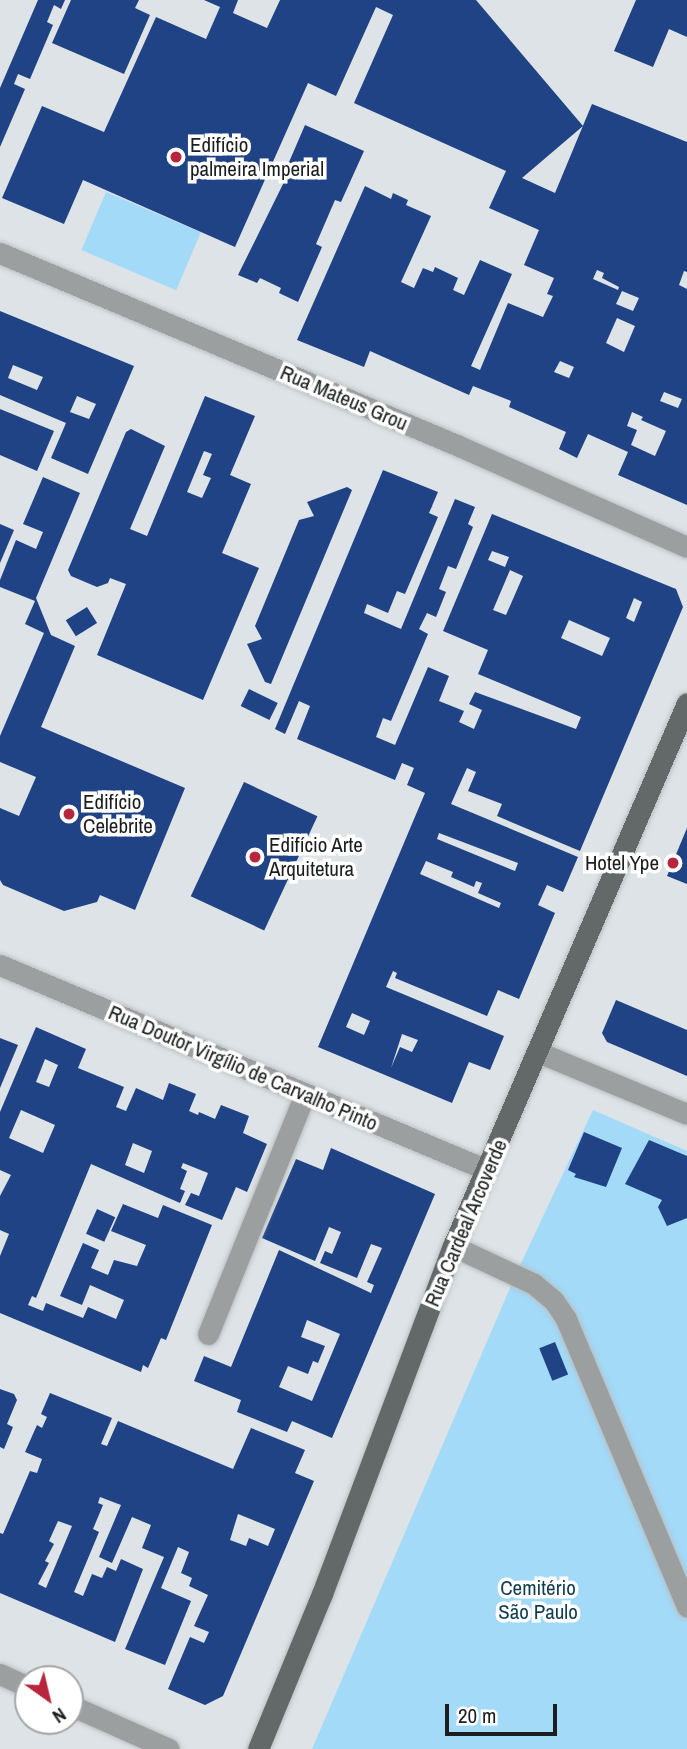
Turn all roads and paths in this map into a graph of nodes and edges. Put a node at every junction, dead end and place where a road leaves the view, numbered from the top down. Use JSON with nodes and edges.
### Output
{"nodes":[{"id":1,"x":0,"y":253,"type":"edge"},
{"id":2,"x":687,"y":547,"type":"edge"},
{"id":3,"x":687,"y":703,"type":"edge"},
{"id":4,"x":0,"y":965,"type":"edge"},
{"id":5,"x":538,"y":1052,"type":"junction"},
{"id":6,"x":305,"y":1094,"type":"junction"},
{"id":7,"x":687,"y":1114,"type":"edge"},
{"id":8,"x":487,"y":1170,"type":"junction"},
{"id":9,"x":453,"y":1246,"type":"junction"},
{"id":10,"x":208,"y":1334,"type":"dead end"},
{"id":11,"x":687,"y":1607,"type":"edge"},
{"id":12,"x":84,"y":1711,"type":"edge"},
{"id":13,"x":169,"y":1749,"type":"edge"},
{"id":14,"x":258,"y":1749,"type":"edge"}],
"edges":[{"from":1,"to":2,"type":"street","name":"Rua Mateus Grou"},
{"from":3,"to":5,"type":"main road","name":"Rua Cardeal Arcoverde"},
{"from":4,"to":6,"type":"street","name":"Rua Doutor Virgílio de Carvalho Pinto"},
{"from":5,"to":7,"type":"street"},
{"from":5,"to":8,"type":"main road","name":"Rua Cardeal Arcoverde"},
{"from":6,"to":8,"type":"street","name":"Rua Doutor Virgílio de Carvalho Pinto"},
{"from":6,"to":10,"type":"street"},
{"from":8,"to":9,"type":"main road","name":"Rua Cardeal Arcoverde"},
{"from":9,"to":11,"type":"street"},
{"from":9,"to":14,"type":"main road","name":"Rua Cardeal Arcoverde"},
{"from":12,"to":13,"type":"street"}]}
